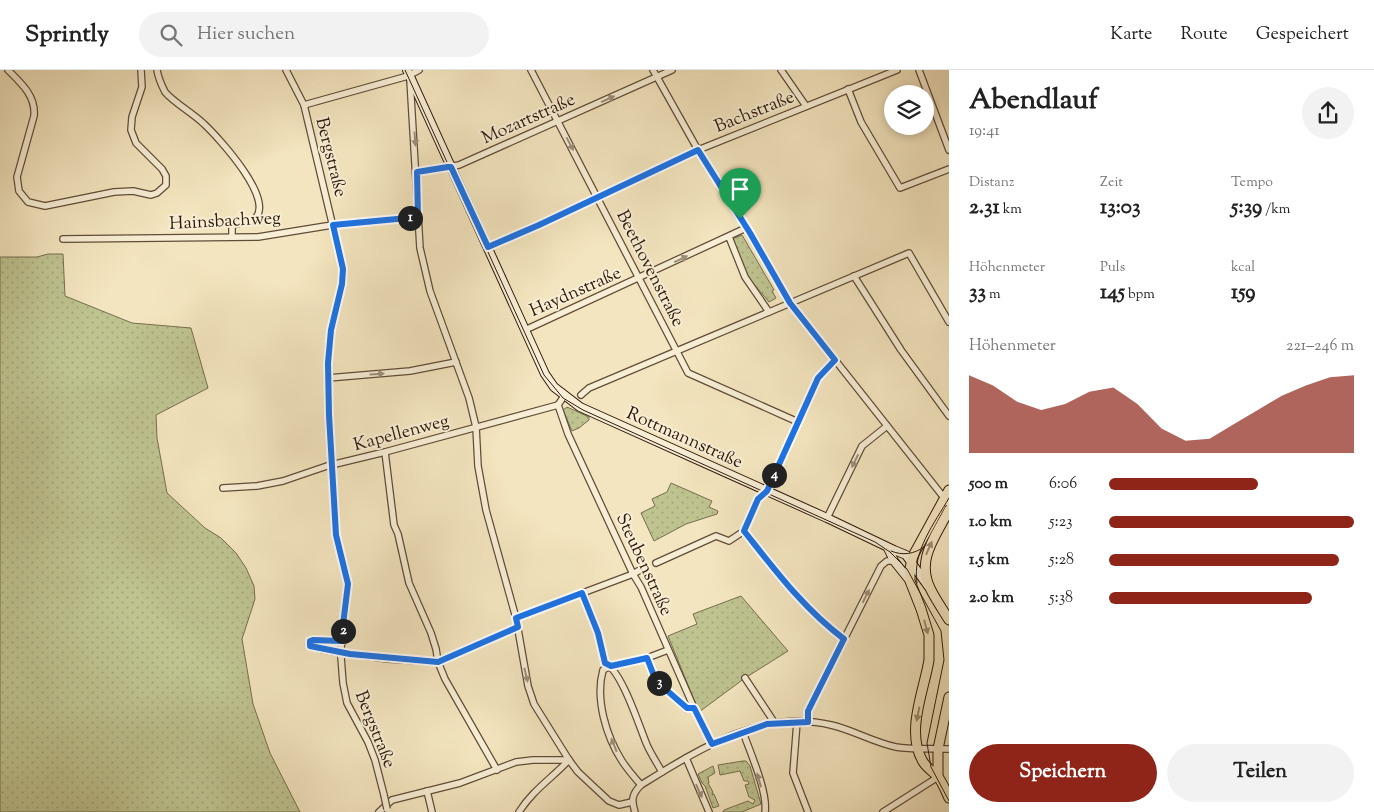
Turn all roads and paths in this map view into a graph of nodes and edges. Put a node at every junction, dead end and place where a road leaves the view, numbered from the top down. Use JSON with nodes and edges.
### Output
{"nodes":[{"id":1,"x":8,"y":70,"type":"edge"},
{"id":2,"x":141,"y":70,"type":"edge"},
{"id":3,"x":157,"y":70,"type":"edge"},
{"id":4,"x":286,"y":70,"type":"edge"},
{"id":5,"x":419,"y":70,"type":"edge"},
{"id":6,"x":531,"y":70,"type":"edge"},
{"id":7,"x":653,"y":70,"type":"edge"},
{"id":8,"x":672,"y":70,"type":"edge"},
{"id":9,"x":781,"y":70,"type":"edge"},
{"id":10,"x":897,"y":70,"type":"edge"},
{"id":11,"x":919,"y":70,"type":"edge"},
{"id":12,"x":409,"y":73,"type":"edge"},
{"id":13,"x":657,"y":77,"type":"junction"},
{"id":14,"x":848,"y":89,"type":"junction"},
{"id":15,"x":304,"y":105,"type":"junction"},
{"id":16,"x":806,"y":106,"type":"junction"},
{"id":17,"x":557,"y":121,"type":"junction"},
{"id":18,"x":698,"y":150,"type":"junction"},
{"id":19,"x":949,"y":150,"type":"edge"},
{"id":20,"x":451,"y":167,"type":"junction"},
{"id":21,"x":949,"y":169,"type":"edge"},
{"id":22,"x":417,"y":172,"type":"junction"},
{"id":23,"x":598,"y":198,"type":"junction"},
{"id":24,"x":418,"y":217,"type":"junction"},
{"id":25,"x":333,"y":225,"type":"junction"},
{"id":26,"x":746,"y":228,"type":"junction"},
{"id":27,"x":232,"y":237,"type":"junction"},
{"id":28,"x":729,"y":237,"type":"junction"},
{"id":29,"x":63,"y":239,"type":"dead end"},
{"id":30,"x":488,"y":247,"type":"junction"},
{"id":31,"x":854,"y":276,"type":"junction"},
{"id":32,"x":639,"y":278,"type":"junction"},
{"id":33,"x":790,"y":303,"type":"junction"},
{"id":34,"x":769,"y":312,"type":"junction"},
{"id":35,"x":949,"y":322,"type":"edge"},
{"id":36,"x":525,"y":330,"type":"junction"},
{"id":37,"x":677,"y":351,"type":"junction"},
{"id":38,"x":835,"y":360,"type":"junction"},
{"id":39,"x":456,"y":362,"type":"junction"},
{"id":40,"x":328,"y":378,"type":"junction"},
{"id":41,"x":581,"y":395,"type":"dead end"},
{"id":42,"x":564,"y":396,"type":"junction"},
{"id":43,"x":558,"y":405,"type":"junction"},
{"id":44,"x":949,"y":416,"type":"edge"},
{"id":45,"x":798,"y":422,"type":"junction"},
{"id":46,"x":886,"y":426,"type":"junction"},
{"id":47,"x":476,"y":427,"type":"junction"},
{"id":48,"x":385,"y":452,"type":"junction"},
{"id":49,"x":333,"y":464,"type":"junction"},
{"id":50,"x":223,"y":488,"type":"dead end"},
{"id":51,"x":767,"y":491,"type":"junction"},
{"id":52,"x":948,"y":497,"type":"edge"},
{"id":53,"x":949,"y":510,"type":"edge"},
{"id":54,"x":827,"y":518,"type":"junction"},
{"id":55,"x":744,"y":531,"type":"junction"},
{"id":56,"x":888,"y":548,"type":"junction"},
{"id":57,"x":917,"y":549,"type":"junction"},
{"id":58,"x":904,"y":553,"type":"junction"},
{"id":59,"x":894,"y":561,"type":"junction"},
{"id":60,"x":911,"y":561,"type":"junction"},
{"id":61,"x":656,"y":563,"type":"dead end"},
{"id":62,"x":645,"y":567,"type":"dead end"},
{"id":63,"x":633,"y":574,"type":"junction"},
{"id":64,"x":910,"y":581,"type":"junction"},
{"id":65,"x":930,"y":590,"type":"junction"},
{"id":66,"x":582,"y":593,"type":"junction"},
{"id":67,"x":516,"y":618,"type":"junction"},
{"id":68,"x":949,"y":620,"type":"edge"},
{"id":69,"x":518,"y":627,"type":"junction"},
{"id":70,"x":844,"y":639,"type":"junction"},
{"id":71,"x":341,"y":641,"type":"junction"},
{"id":72,"x":668,"y":650,"type":"junction"},
{"id":73,"x":647,"y":658,"type":"junction"},
{"id":74,"x":438,"y":662,"type":"junction"},
{"id":75,"x":611,"y":666,"type":"junction"},
{"id":76,"x":745,"y":678,"type":"dead end"},
{"id":77,"x":949,"y":697,"type":"edge"},
{"id":78,"x":694,"y":708,"type":"junction"},
{"id":79,"x":774,"y":722,"type":"junction"},
{"id":80,"x":797,"y":722,"type":"junction"},
{"id":81,"x":808,"y":722,"type":"junction"},
{"id":82,"x":743,"y":732,"type":"junction"},
{"id":83,"x":712,"y":744,"type":"junction"},
{"id":84,"x":918,"y":749,"type":"junction"},
{"id":85,"x":938,"y":749,"type":"junction"},
{"id":86,"x":949,"y":749,"type":"edge"},
{"id":87,"x":686,"y":758,"type":"junction"},
{"id":88,"x":569,"y":760,"type":"junction"},
{"id":89,"x":497,"y":770,"type":"junction"},
{"id":90,"x":662,"y":772,"type":"junction"},
{"id":91,"x":938,"y":777,"type":"junction"},
{"id":92,"x":641,"y":786,"type":"junction"},
{"id":93,"x":427,"y":791,"type":"junction"},
{"id":94,"x":949,"y":798,"type":"edge"},
{"id":95,"x":632,"y":802,"type":"junction"},
{"id":96,"x":388,"y":810,"type":"edge"},
{"id":97,"x":379,"y":812,"type":"edge"},
{"id":98,"x":432,"y":812,"type":"edge"},
{"id":99,"x":520,"y":812,"type":"edge"},
{"id":100,"x":635,"y":812,"type":"edge"},
{"id":101,"x":709,"y":812,"type":"edge"},
{"id":102,"x":765,"y":812,"type":"edge"},
{"id":103,"x":808,"y":812,"type":"edge"},
{"id":104,"x":883,"y":812,"type":"edge"}],
"edges":[{"from":1,"to":2,"type":"street"},
{"from":3,"to":27,"type":"street"},
{"from":4,"to":15,"type":"street","name":"Bergstraße"},
{"from":5,"to":12,"type":"street"},
{"from":6,"to":17,"type":"street","name":"Beethovenstraße"},
{"from":7,"to":13,"type":"street"},
{"from":8,"to":13,"type":"street","name":"Mozartstraße"},
{"from":9,"to":16,"type":"street"},
{"from":10,"to":14,"type":"street","name":"Bachstraße"},
{"from":11,"to":19,"type":"street"},
{"from":12,"to":15,"type":"street"},
{"from":12,"to":20,"type":"main road"},
{"from":12,"to":22,"type":"street","one_way":true},
{"from":17,"to":13,"type":"street","name":"Mozartstraße","one_way":true},
{"from":13,"to":18,"type":"street"},
{"from":14,"to":16,"type":"street","name":"Bachstraße"},
{"from":14,"to":21,"type":"street"},
{"from":15,"to":25,"type":"street","name":"Bergstraße"},
{"from":16,"to":18,"type":"street","name":"Bachstraße"},
{"from":17,"to":20,"type":"street","name":"Mozartstraße"},
{"from":17,"to":23,"type":"street","name":"Beethovenstraße","one_way":true},
{"from":18,"to":23,"type":"street","name":"Bachstraße"},
{"from":18,"to":26,"type":"street"},
{"from":20,"to":22,"type":"street","name":"Mozartstraße"},
{"from":20,"to":30,"type":"main road"},
{"from":22,"to":24,"type":"street"},
{"from":23,"to":30,"type":"street","name":"Bachstraße"},
{"from":23,"to":32,"type":"street","name":"Beethovenstraße"},
{"from":24,"to":25,"type":"street","name":"Hainsbachweg"},
{"from":24,"to":39,"type":"street"},
{"from":25,"to":27,"type":"street","name":"Hainsbachweg"},
{"from":25,"to":40,"type":"street","name":"Bergstraße"},
{"from":26,"to":28,"type":"street","name":"Haydnstraße"},
{"from":26,"to":33,"type":"street"},
{"from":27,"to":29,"type":"street","name":"Hainsbachweg"},
{"from":32,"to":28,"type":"street","name":"Haydnstraße","one_way":true},
{"from":28,"to":34,"type":"street"},
{"from":30,"to":36,"type":"main road"},
{"from":31,"to":33,"type":"street"},
{"from":31,"to":35,"type":"street"},
{"from":31,"to":44,"type":"street"},
{"from":32,"to":36,"type":"street","name":"Haydnstraße"},
{"from":32,"to":37,"type":"street","name":"Beethovenstraße"},
{"from":33,"to":34,"type":"street"},
{"from":33,"to":38,"type":"street"},
{"from":34,"to":37,"type":"street"},
{"from":36,"to":42,"type":"main road","name":"Rottmannstraße"},
{"from":37,"to":41,"type":"street"},
{"from":37,"to":45,"type":"street","name":"Beethovenstraße"},
{"from":38,"to":45,"type":"street"},
{"from":38,"to":46,"type":"street"},
{"from":40,"to":39,"type":"street","one_way":true},
{"from":39,"to":47,"type":"street"},
{"from":40,"to":49,"type":"street","name":"Bergstraße"},
{"from":42,"to":43,"type":"street"},
{"from":42,"to":51,"type":"main road","name":"Rottmannstraße"},
{"from":43,"to":47,"type":"street","name":"Kapellenweg"},
{"from":43,"to":63,"type":"street","name":"Steubenstraße"},
{"from":45,"to":51,"type":"street"},
{"from":46,"to":52,"type":"street"},
{"from":46,"to":54,"type":"street","one_way":true},
{"from":47,"to":48,"type":"street","name":"Kapellenweg"},
{"from":47,"to":67,"type":"street"},
{"from":48,"to":49,"type":"street","name":"Kapellenweg"},
{"from":48,"to":74,"type":"street"},
{"from":49,"to":50,"type":"street","name":"Kapellenweg"},
{"from":49,"to":71,"type":"street","name":"Bergstraße"},
{"from":51,"to":54,"type":"main road","name":"Rottmannstraße"},
{"from":51,"to":55,"type":"street"},
{"from":52,"to":57,"type":"main road"},
{"from":65,"to":53,"type":"main road","one_way":true},
{"from":54,"to":56,"type":"main road","name":"Rottmannstraße"},
{"from":55,"to":61,"type":"street"},
{"from":55,"to":70,"type":"street"},
{"from":56,"to":58,"type":"main road","name":"Rottmannstraße"},
{"from":56,"to":59,"type":"main road"},
{"from":57,"to":58,"type":"main road"},
{"from":57,"to":60,"type":"main road"},
{"from":58,"to":60,"type":"main road"},
{"from":59,"to":64,"type":"main road"},
{"from":70,"to":59,"type":"street","one_way":true},
{"from":60,"to":64,"type":"main road"},
{"from":60,"to":65,"type":"main road"},
{"from":62,"to":63,"type":"street"},
{"from":63,"to":66,"type":"street"},
{"from":63,"to":72,"type":"street","name":"Steubenstraße"},
{"from":64,"to":84,"type":"main road","one_way":true},
{"from":65,"to":68,"type":"main road"},
{"from":66,"to":67,"type":"street"},
{"from":66,"to":75,"type":"street"},
{"from":67,"to":69,"type":"street"},
{"from":69,"to":74,"type":"street"},
{"from":69,"to":88,"type":"street","one_way":true},
{"from":70,"to":81,"type":"street"},
{"from":71,"to":74,"type":"street"},
{"from":71,"to":96,"type":"street","name":"Bergstraße","bridge":true},
{"from":72,"to":73,"type":"street"},
{"from":72,"to":78,"type":"street","name":"Steubenstraße"},
{"from":73,"to":75,"type":"street"},
{"from":73,"to":78,"type":"street"},
{"from":74,"to":89,"type":"street"},
{"from":75,"to":90,"type":"street"},
{"from":92,"to":75,"type":"street","one_way":true},
{"from":76,"to":79,"type":"street"},
{"from":77,"to":85,"type":"main road"},
{"from":78,"to":83,"type":"street","name":"Steubenstraße"},
{"from":79,"to":80,"type":"street"},
{"from":79,"to":82,"type":"street"},
{"from":80,"to":81,"type":"street"},
{"from":80,"to":103,"type":"street"},
{"from":81,"to":84,"type":"street"},
{"from":82,"to":83,"type":"street"},
{"from":102,"to":82,"type":"street","one_way":true},
{"from":83,"to":87,"type":"street"},
{"from":84,"to":85,"type":"street"},
{"from":84,"to":91,"type":"main road"},
{"from":85,"to":86,"type":"street"},
{"from":85,"to":91,"type":"main road"},
{"from":87,"to":90,"type":"street"},
{"from":87,"to":101,"type":"street","one_way":true},
{"from":88,"to":89,"type":"street"},
{"from":88,"to":95,"type":"street"},
{"from":88,"to":99,"type":"street"},
{"from":89,"to":93,"type":"street"},
{"from":90,"to":92,"type":"street"},
{"from":91,"to":94,"type":"main road"},
{"from":91,"to":104,"type":"street"},
{"from":92,"to":95,"type":"street"},
{"from":93,"to":97,"type":"street"},
{"from":93,"to":98,"type":"street"},
{"from":95,"to":100,"type":"street"}]}
